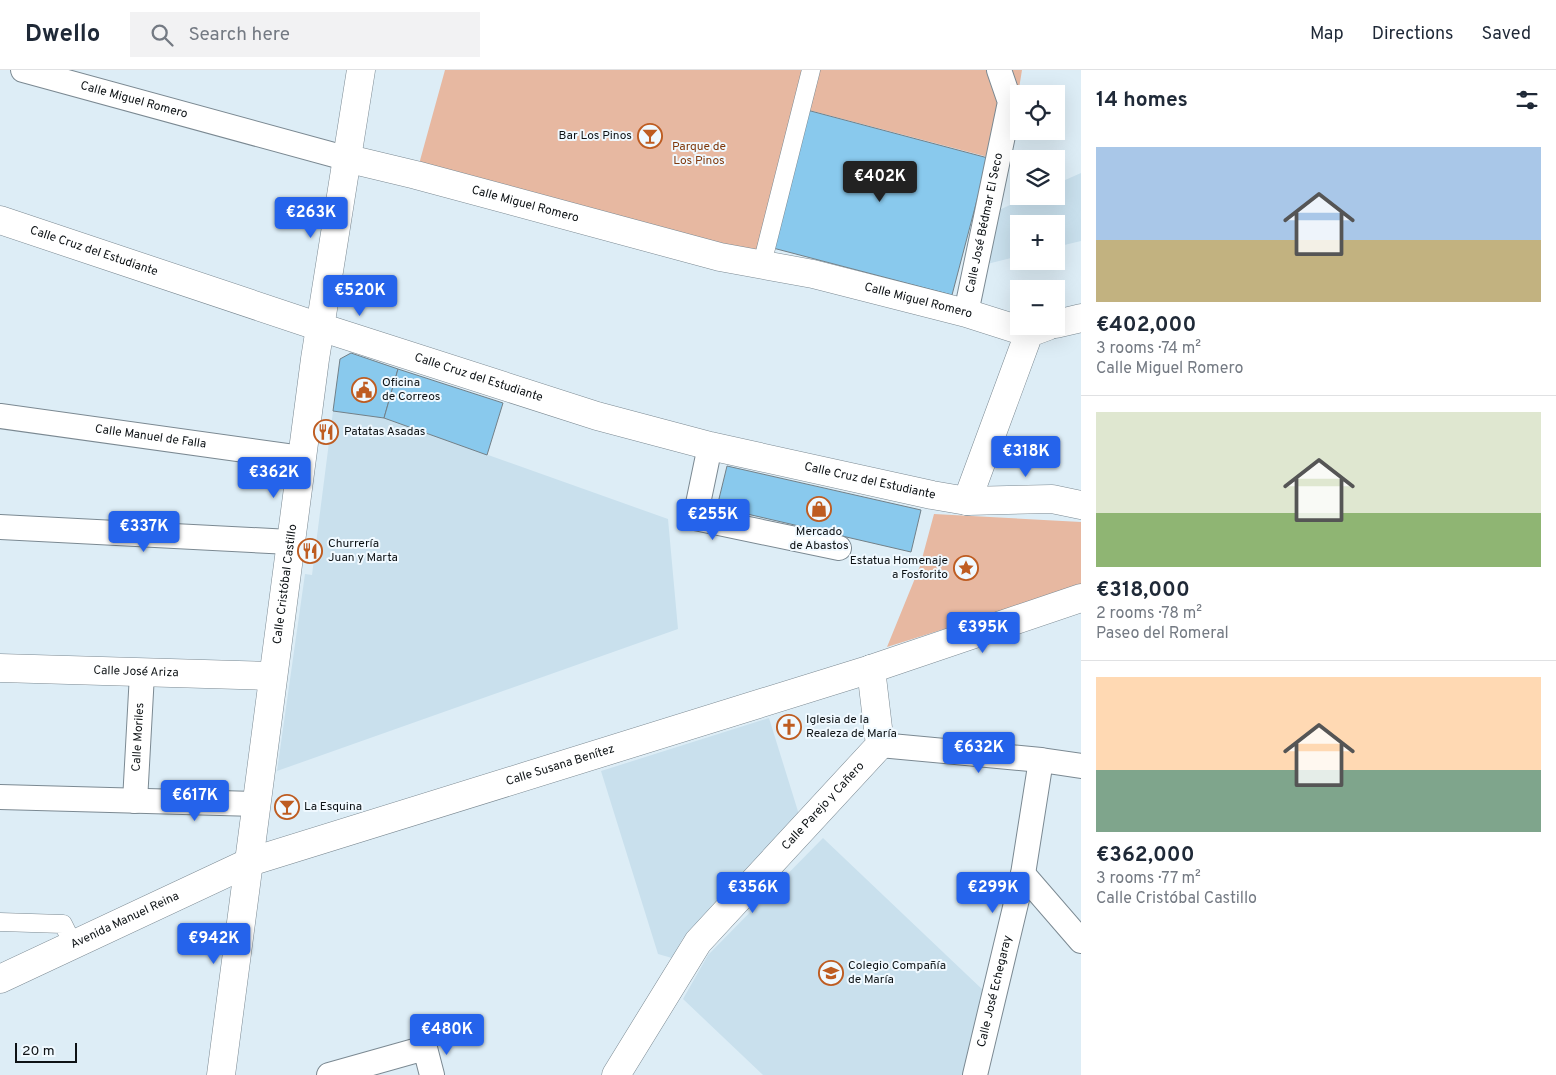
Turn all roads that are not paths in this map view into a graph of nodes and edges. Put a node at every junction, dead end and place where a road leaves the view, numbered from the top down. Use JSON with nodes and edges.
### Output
{"nodes":[{"id":1,"x":23,"y":70,"type":"edge"},
{"id":2,"x":360,"y":70,"type":"edge"},
{"id":3,"x":810,"y":70,"type":"edge"},
{"id":4,"x":999,"y":70,"type":"edge"},
{"id":5,"x":345,"y":158,"type":"junction"},
{"id":6,"x":0,"y":220,"type":"edge"},
{"id":7,"x":762,"y":264,"type":"junction"},
{"id":8,"x":966,"y":313,"type":"junction"},
{"id":9,"x":1081,"y":318,"type":"edge"},
{"id":10,"x":1065,"y":322,"type":"edge"},
{"id":11,"x":1010,"y":323,"type":"edge"},
{"id":12,"x":320,"y":327,"type":"junction"},
{"id":13,"x":1037,"y":335,"type":"edge"},
{"id":14,"x":0,"y":416,"type":"edge"},
{"id":15,"x":710,"y":446,"type":"junction"},
{"id":16,"x":301,"y":458,"type":"junction"},
{"id":17,"x":968,"y":501,"type":"junction"},
{"id":18,"x":1081,"y":505,"type":"edge"},
{"id":19,"x":0,"y":527,"type":"edge"},
{"id":20,"x":290,"y":542,"type":"junction"},
{"id":21,"x":839,"y":548,"type":"dead end"},
{"id":22,"x":1081,"y":598,"type":"edge"},
{"id":23,"x":0,"y":668,"type":"edge"},
{"id":24,"x":871,"y":669,"type":"junction"},
{"id":25,"x":142,"y":674,"type":"junction"},
{"id":26,"x":272,"y":676,"type":"junction"},
{"id":27,"x":880,"y":745,"type":"junction"},
{"id":28,"x":1041,"y":760,"type":"junction"},
{"id":29,"x":1081,"y":766,"type":"edge"},
{"id":30,"x":0,"y":797,"type":"edge"},
{"id":31,"x":135,"y":801,"type":"junction"},
{"id":32,"x":256,"y":804,"type":"junction"},
{"id":33,"x":250,"y":862,"type":"junction"},
{"id":34,"x":1023,"y":874,"type":"junction"},
{"id":35,"x":0,"y":922,"type":"edge"},
{"id":36,"x":1081,"y":941,"type":"edge"},
{"id":37,"x":74,"y":946,"type":"junction"},
{"id":38,"x":0,"y":979,"type":"edge"},
{"id":39,"x":623,"y":1073,"type":"edge"},
{"id":40,"x":221,"y":1075,"type":"edge"},
{"id":41,"x":329,"y":1075,"type":"edge"},
{"id":42,"x":432,"y":1075,"type":"edge"},
{"id":43,"x":976,"y":1075,"type":"edge"}],
"edges":[{"from":1,"to":5,"type":"street","name":"Calle Miguel Romero"},
{"from":2,"to":5,"type":"street","name":"Calle Cristóbal Castillo"},
{"from":3,"to":7,"type":"street"},
{"from":4,"to":8,"type":"street","name":"Calle José Bédmar El Seco"},
{"from":5,"to":7,"type":"street","name":"Calle Miguel Romero"},
{"from":5,"to":12,"type":"street","name":"Calle Cristóbal Castillo"},
{"from":6,"to":12,"type":"street","name":"Calle Cruz del Estudiante"},
{"from":7,"to":8,"type":"street","name":"Calle Miguel Romero"},
{"from":8,"to":11,"type":"street","name":"Calle Miguel Romero"},
{"from":9,"to":10,"type":"street"},
{"from":12,"to":15,"type":"street","name":"Calle Cruz del Estudiante"},
{"from":12,"to":16,"type":"street","name":"Calle Cristóbal Castillo"},
{"from":13,"to":17,"type":"street"},
{"from":14,"to":16,"type":"street","name":"Calle Manuel de Falla"},
{"from":15,"to":17,"type":"street","name":"Calle Cruz del Estudiante"},
{"from":15,"to":21,"type":"street"},
{"from":16,"to":20,"type":"street","name":"Calle Cristóbal Castillo"},
{"from":17,"to":18,"type":"street","name":"Calle Cruz del Estudiante"},
{"from":19,"to":20,"type":"street"},
{"from":20,"to":26,"type":"street","name":"Calle Cristóbal Castillo"},
{"from":22,"to":24,"type":"street","name":"Calle Susana Benítez"},
{"from":23,"to":25,"type":"street","name":"Calle José Ariza"},
{"from":24,"to":27,"type":"street"},
{"from":24,"to":33,"type":"street","name":"Calle Susana Benítez"},
{"from":25,"to":26,"type":"street","name":"Calle José Ariza"},
{"from":25,"to":31,"type":"street","name":"Calle Moriles"},
{"from":26,"to":32,"type":"street","name":"Calle Cristóbal Castillo"},
{"from":27,"to":28,"type":"street"},
{"from":27,"to":39,"type":"street","name":"Calle Parejo y Cañero"},
{"from":28,"to":29,"type":"street"},
{"from":28,"to":34,"type":"street","name":"Calle José Echegaray"},
{"from":30,"to":31,"type":"street"},
{"from":31,"to":32,"type":"street"},
{"from":32,"to":33,"type":"street","name":"Calle Cristóbal Castillo"},
{"from":33,"to":37,"type":"street","name":"Avenida Manuel Reina"},
{"from":33,"to":40,"type":"street","name":"Calle Cristóbal Castillo"},
{"from":34,"to":36,"type":"street"},
{"from":34,"to":43,"type":"street","name":"Calle José Echegaray"},
{"from":35,"to":37,"type":"street"},
{"from":37,"to":38,"type":"street","name":"Avenida Manuel Reina"},
{"from":41,"to":42,"type":"street"}]}
